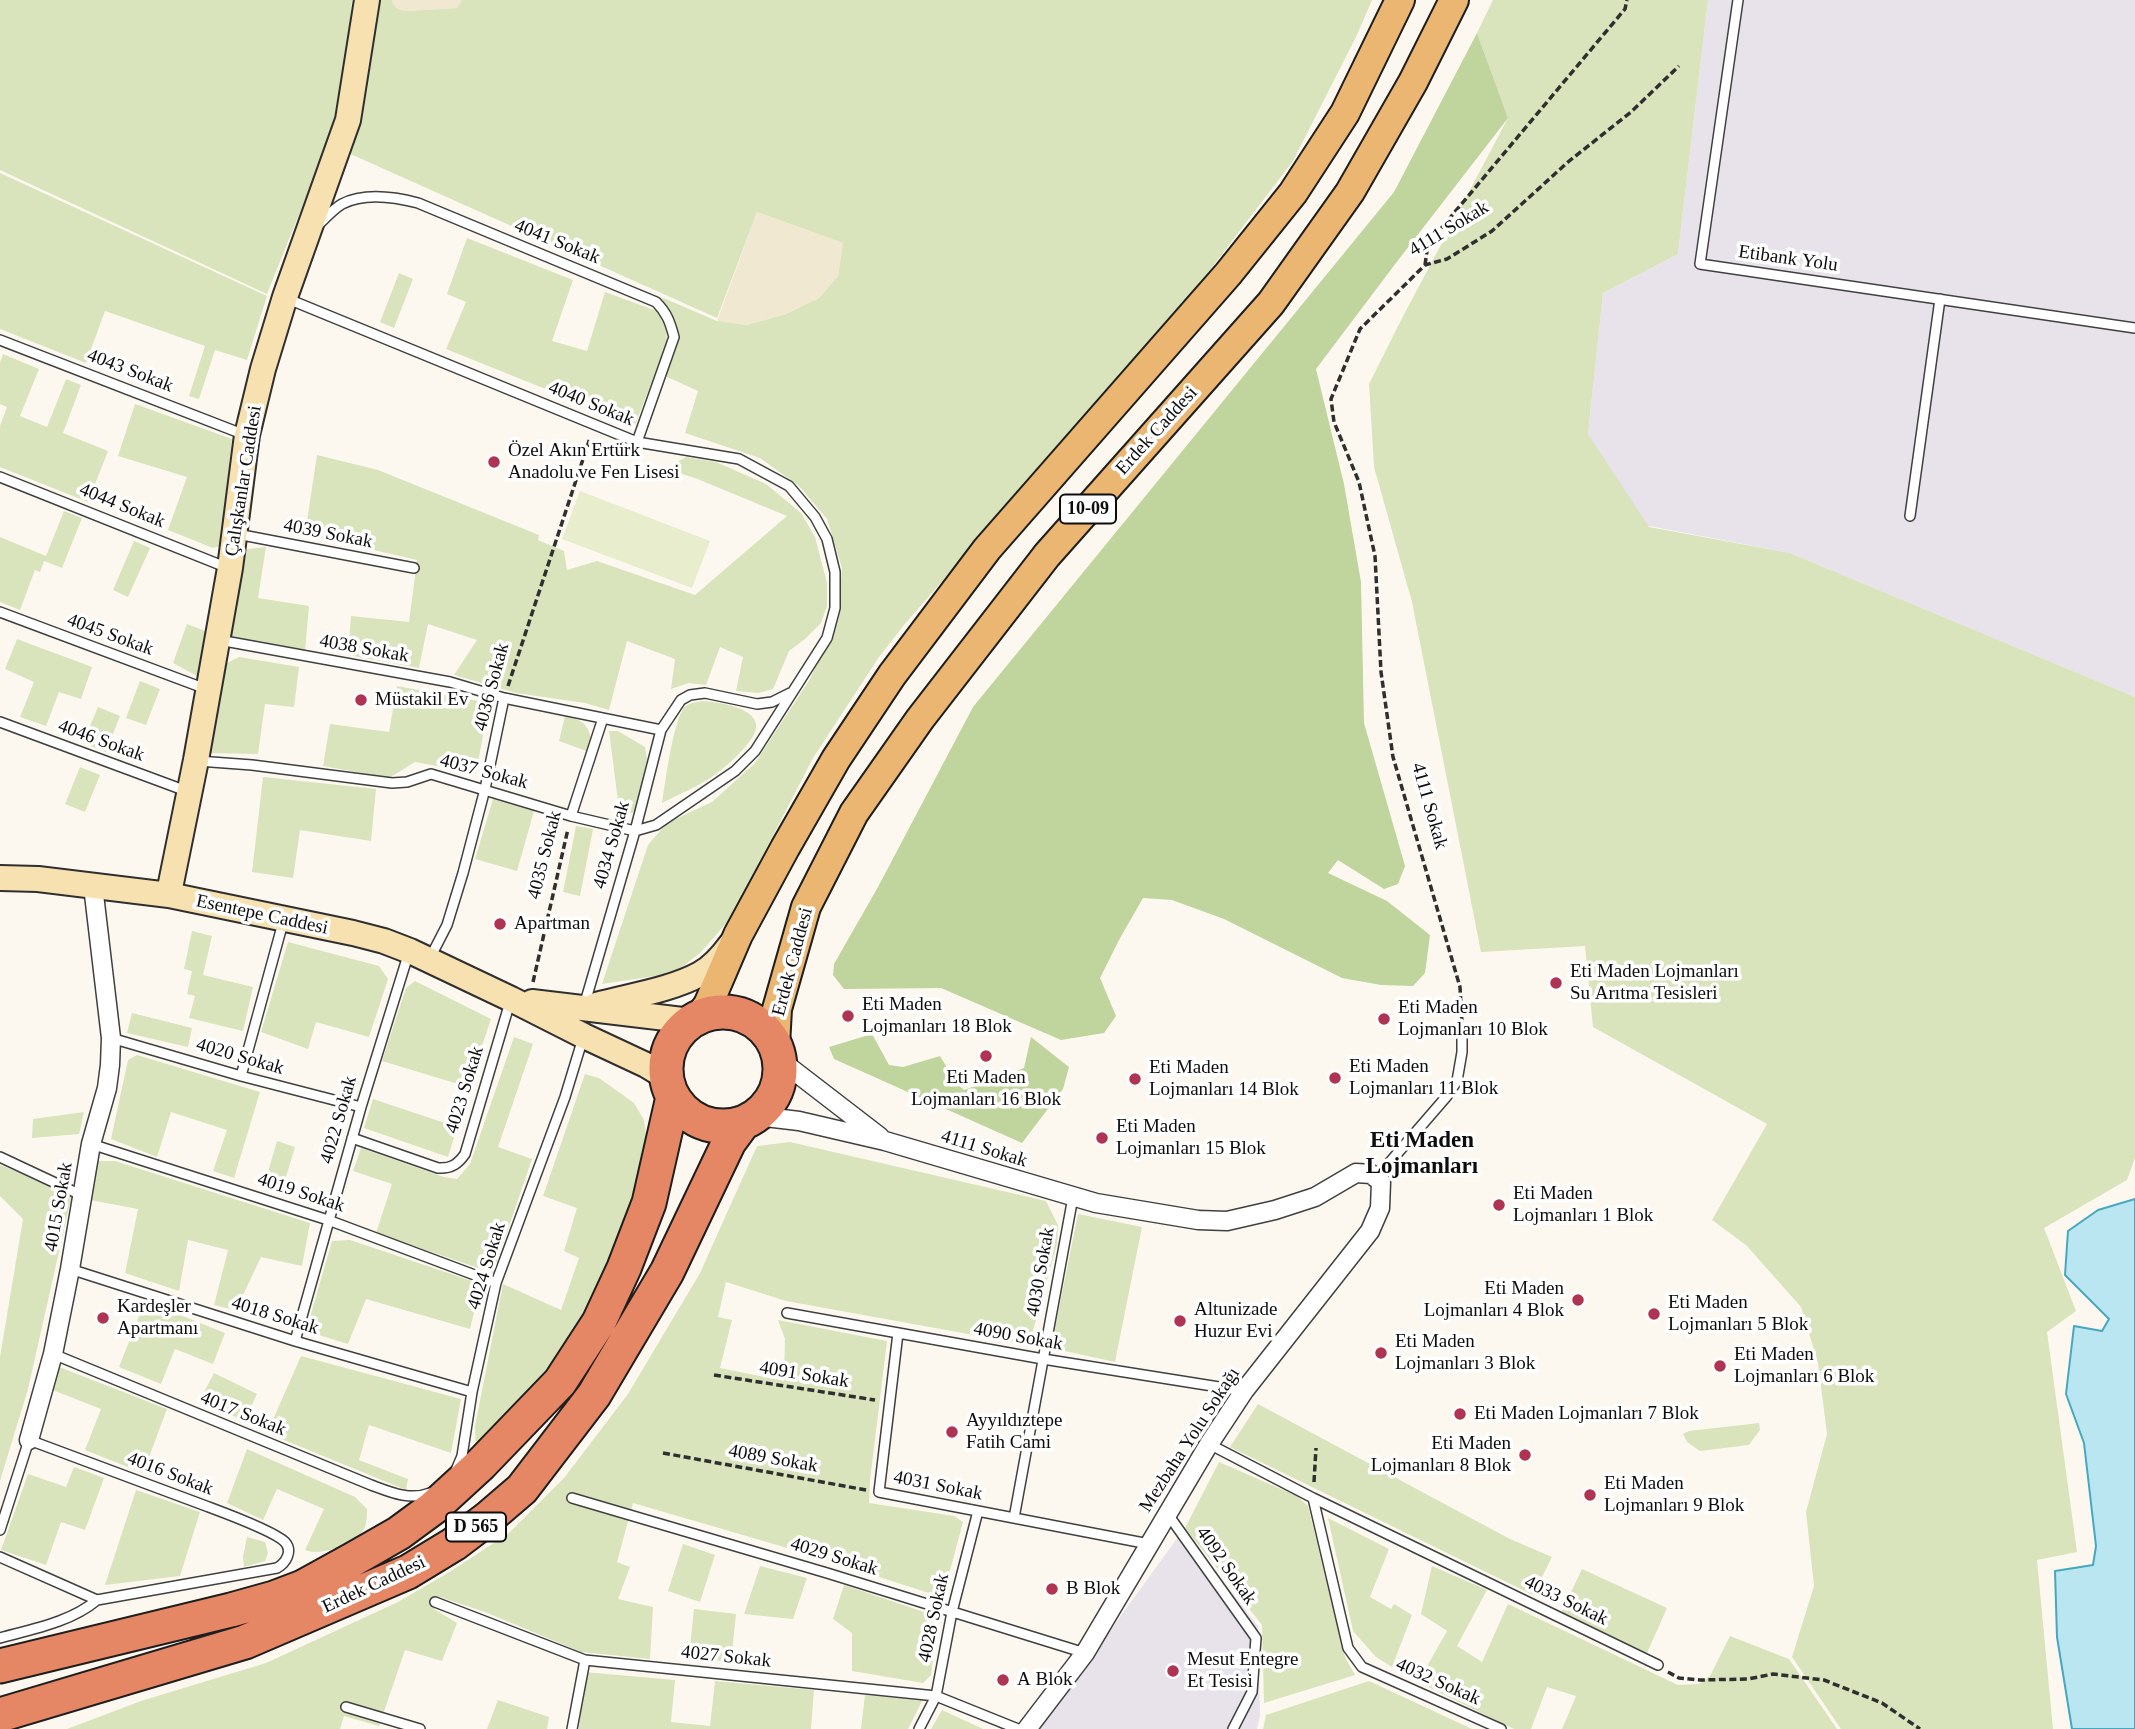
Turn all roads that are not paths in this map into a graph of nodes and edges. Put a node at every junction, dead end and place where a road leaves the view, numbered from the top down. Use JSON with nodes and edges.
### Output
{"nodes":[{"id":1,"x":367,"y":0,"type":"edge"},
{"id":2,"x":1400,"y":0,"type":"edge"},
{"id":3,"x":1454,"y":0,"type":"edge"},
{"id":4,"x":1738,"y":0,"type":"edge"},
{"id":5,"x":309,"y":234,"type":"junction"},
{"id":6,"x":285,"y":297,"type":"junction"},
{"id":7,"x":1940,"y":299,"type":"junction"},
{"id":8,"x":2135,"y":328,"type":"edge"},
{"id":9,"x":0,"y":340,"type":"edge"},
{"id":10,"x":247,"y":435,"type":"junction"},
{"id":11,"x":637,"y":442,"type":"junction"},
{"id":12,"x":0,"y":477,"type":"edge"},
{"id":13,"x":1910,"y":516,"type":"dead end"},
{"id":14,"x":236,"y":534,"type":"junction"},
{"id":15,"x":230,"y":568,"type":"junction"},
{"id":16,"x":414,"y":568,"type":"dead end"},
{"id":17,"x":0,"y":612,"type":"edge"},
{"id":18,"x":217,"y":640,"type":"junction"},
{"id":19,"x":208,"y":690,"type":"junction"},
{"id":20,"x":790,"y":693,"type":"junction"},
{"id":21,"x":504,"y":698,"type":"junction"},
{"id":22,"x":603,"y":718,"type":"junction"},
{"id":23,"x":0,"y":722,"type":"edge"},
{"id":24,"x":661,"y":730,"type":"junction"},
{"id":25,"x":196,"y":760,"type":"junction"},
{"id":26,"x":485,"y":789,"type":"junction"},
{"id":27,"x":190,"y":793,"type":"junction"},
{"id":28,"x":571,"y":816,"type":"junction"},
{"id":29,"x":635,"y":831,"type":"junction"},
{"id":30,"x":0,"y":878,"type":"edge"},
{"id":31,"x":93,"y":886,"type":"junction"},
{"id":32,"x":169,"y":893,"type":"junction"},
{"id":33,"x":284,"y":919,"type":"junction"},
{"id":34,"x":738,"y":935,"type":"junction"},
{"id":35,"x":419,"y":955,"type":"junction"},
{"id":36,"x":520,"y":1000,"type":"junction"},
{"id":37,"x":584,"y":1008,"type":"junction"},
{"id":38,"x":696,"y":1019,"type":"junction"},
{"id":39,"x":584,"y":1037,"type":"junction"},
{"id":40,"x":1462,"y":1037,"type":"road end"},
{"id":41,"x":111,"y":1038,"type":"junction"},
{"id":42,"x":778,"y":1052,"type":"junction"},
{"id":43,"x":241,"y":1076,"type":"junction"},
{"id":44,"x":670,"y":1087,"type":"junction"},
{"id":45,"x":360,"y":1107,"type":"junction"},
{"id":46,"x":750,"y":1119,"type":"junction"},
{"id":47,"x":352,"y":1138,"type":"junction"},
{"id":48,"x":885,"y":1141,"type":"junction"},
{"id":49,"x":91,"y":1144,"type":"junction"},
{"id":50,"x":0,"y":1157,"type":"edge"},
{"id":51,"x":1377,"y":1177,"type":"junction"},
{"id":52,"x":81,"y":1195,"type":"junction"},
{"id":53,"x":1073,"y":1197,"type":"junction"},
{"id":54,"x":328,"y":1220,"type":"junction"},
{"id":55,"x":70,"y":1269,"type":"junction"},
{"id":56,"x":496,"y":1283,"type":"junction"},
{"id":57,"x":787,"y":1312,"type":"dead end"},
{"id":58,"x":898,"y":1333,"type":"junction"},
{"id":59,"x":295,"y":1341,"type":"junction"},
{"id":60,"x":53,"y":1354,"type":"junction"},
{"id":61,"x":1043,"y":1359,"type":"junction"},
{"id":62,"x":1244,"y":1391,"type":"junction"},
{"id":63,"x":472,"y":1392,"type":"junction"},
{"id":64,"x":29,"y":1440,"type":"junction"},
{"id":65,"x":1209,"y":1444,"type":"junction"},
{"id":66,"x":422,"y":1496,"type":"joint"},
{"id":67,"x":572,"y":1498,"type":"dead end"},
{"id":68,"x":1313,"y":1498,"type":"junction"},
{"id":69,"x":978,"y":1511,"type":"junction"},
{"id":70,"x":1167,"y":1513,"type":"junction"},
{"id":71,"x":1014,"y":1518,"type":"junction"},
{"id":72,"x":0,"y":1531,"type":"edge"},
{"id":73,"x":1149,"y":1544,"type":"junction"},
{"id":74,"x":0,"y":1557,"type":"edge"},
{"id":75,"x":97,"y":1600,"type":"junction"},
{"id":76,"x":435,"y":1602,"type":"dead end"},
{"id":77,"x":952,"y":1612,"type":"junction"},
{"id":78,"x":0,"y":1638,"type":"edge"},
{"id":79,"x":1085,"y":1653,"type":"junction"},
{"id":80,"x":585,"y":1660,"type":"junction"},
{"id":81,"x":1658,"y":1665,"type":"road end"},
{"id":82,"x":0,"y":1666,"type":"edge"},
{"id":83,"x":936,"y":1696,"type":"junction"},
{"id":84,"x":346,"y":1707,"type":"dead end"},
{"id":85,"x":18,"y":1714,"type":"edge"},
{"id":86,"x":419,"y":1729,"type":"edge"},
{"id":87,"x":572,"y":1729,"type":"edge"},
{"id":88,"x":919,"y":1729,"type":"edge"},
{"id":89,"x":1018,"y":1729,"type":"edge"},
{"id":90,"x":1027,"y":1729,"type":"edge"},
{"id":91,"x":1233,"y":1729,"type":"edge"},
{"id":92,"x":1501,"y":1729,"type":"edge"}],
"edges":[{"from":1,"to":5,"type":"street","name":"Çalışkanlar Caddesi"},
{"from":2,"to":34,"type":"main road","number":"10-09"},
{"from":3,"to":42,"type":"main road","name":"Erdek Caddesi","number":"10-09"},
{"from":4,"to":7,"type":"lane","name":"Etibank Yolu"},
{"from":5,"to":6,"type":"street","name":"Çalışkanlar Caddesi"},
{"from":5,"to":11,"type":"lane","name":"4041 Sokak"},
{"from":6,"to":10,"type":"street","name":"Çalışkanlar Caddesi"},
{"from":6,"to":11,"type":"lane","name":"4040 Sokak"},
{"from":7,"to":8,"type":"lane","name":"Etibank Yolu"},
{"from":7,"to":13,"type":"lane"},
{"from":9,"to":10,"type":"lane","name":"4043 Sokak"},
{"from":10,"to":14,"type":"street","name":"Çalışkanlar Caddesi"},
{"from":11,"to":20,"type":"lane","name":"4040 Sokak"},
{"from":12,"to":15,"type":"lane","name":"4044 Sokak"},
{"from":14,"to":15,"type":"street","name":"Çalışkanlar Caddesi"},
{"from":14,"to":16,"type":"lane","name":"4039 Sokak"},
{"from":15,"to":18,"type":"street","name":"Çalışkanlar Caddesi"},
{"from":17,"to":19,"type":"lane","name":"4045 Sokak"},
{"from":18,"to":19,"type":"street","name":"Çalışkanlar Caddesi"},
{"from":18,"to":21,"type":"lane","name":"4038 Sokak"},
{"from":19,"to":25,"type":"street","name":"Çalışkanlar Caddesi"},
{"from":20,"to":24,"type":"lane"},
{"from":20,"to":29,"type":"lane","name":"4040 Sokak"},
{"from":21,"to":22,"type":"lane","name":"4038 Sokak"},
{"from":21,"to":26,"type":"lane","name":"4036 Sokak"},
{"from":22,"to":24,"type":"lane","name":"4038 Sokak"},
{"from":22,"to":28,"type":"lane","name":"4035 Sokak"},
{"from":23,"to":27,"type":"lane","name":"4046 Sokak"},
{"from":24,"to":29,"type":"lane","name":"4034 Sokak"},
{"from":25,"to":26,"type":"lane","name":"4037 Sokak"},
{"from":25,"to":27,"type":"street","name":"Çalışkanlar Caddesi"},
{"from":26,"to":28,"type":"lane","name":"4037 Sokak"},
{"from":26,"to":35,"type":"lane","name":"4036 Sokak"},
{"from":27,"to":32,"type":"street","name":"Çalışkanlar Caddesi"},
{"from":28,"to":29,"type":"lane","name":"4037 Sokak"},
{"from":29,"to":37,"type":"lane","name":"4034 Sokak"},
{"from":30,"to":31,"type":"street","name":"Esentepe Caddesi"},
{"from":31,"to":32,"type":"street","name":"Esentepe Caddesi"},
{"from":31,"to":41,"type":"street","name":"4015 Sokak"},
{"from":32,"to":33,"type":"street","name":"Esentepe Caddesi"},
{"from":33,"to":35,"type":"street","name":"Esentepe Caddesi"},
{"from":33,"to":43,"type":"lane"},
{"from":34,"to":37,"type":"street"},
{"from":34,"to":38,"type":"main road","number":"10-09"},
{"from":35,"to":36,"type":"street","name":"Esentepe Caddesi"},
{"from":35,"to":45,"type":"lane","name":"4022 Sokak"},
{"from":36,"to":37,"type":"street","name":"Esentepe Caddesi"},
{"from":36,"to":39,"type":"street","name":"Esentepe Caddesi"},
{"from":36,"to":47,"type":"lane","name":"4023 Sokak"},
{"from":37,"to":38,"type":"street","name":"Esentepe Caddesi"},
{"from":38,"to":42,"type":"highway","name":"Esentepe Caddesi"},
{"from":38,"to":44,"type":"highway","number":"D 565"},
{"from":39,"to":44,"type":"street","name":"Esentepe Caddesi"},
{"from":39,"to":56,"type":"lane","name":"4024 Sokak"},
{"from":40,"to":51,"type":"lane"},
{"from":41,"to":43,"type":"lane","name":"4020 Sokak"},
{"from":41,"to":49,"type":"street","name":"4015 Sokak"},
{"from":42,"to":46,"type":"highway","number":"D 565"},
{"from":42,"to":48,"type":"street","name":"4111 Sokak"},
{"from":43,"to":45,"type":"lane","name":"4020 Sokak"},
{"from":44,"to":46,"type":"highway","name":"Esentepe Caddesi"},
{"from":44,"to":82,"type":"highway","name":"Erdek Caddesi","number":"D 565"},
{"from":45,"to":47,"type":"lane","name":"4022 Sokak"},
{"from":46,"to":48,"type":"street","name":"4111 Sokak"},
{"from":46,"to":85,"type":"highway","name":"Erdek Caddesi","number":"D 565"},
{"from":47,"to":54,"type":"lane","name":"4022 Sokak"},
{"from":48,"to":53,"type":"street","name":"4111 Sokak"},
{"from":49,"to":52,"type":"street","name":"4015 Sokak"},
{"from":49,"to":54,"type":"lane","name":"4019 Sokak"},
{"from":50,"to":52,"type":"lane"},
{"from":51,"to":53,"type":"street","name":"4111 Sokak"},
{"from":51,"to":62,"type":"street","name":"Mezbaha Yolu Sokağı"},
{"from":52,"to":55,"type":"street","name":"4015 Sokak"},
{"from":53,"to":61,"type":"lane","name":"4030 Sokak"},
{"from":54,"to":56,"type":"lane","name":"4019 Sokak"},
{"from":54,"to":59,"type":"lane","name":"4022 Sokak"},
{"from":55,"to":59,"type":"lane","name":"4018 Sokak"},
{"from":55,"to":60,"type":"street","name":"4015 Sokak"},
{"from":56,"to":63,"type":"lane","name":"4024 Sokak"},
{"from":57,"to":58,"type":"lane","name":"4090 Sokak"},
{"from":58,"to":61,"type":"lane","name":"4090 Sokak"},
{"from":58,"to":69,"type":"lane","name":"4031 Sokak"},
{"from":59,"to":63,"type":"lane","name":"4018 Sokak"},
{"from":60,"to":64,"type":"street","name":"4015 Sokak"},
{"from":60,"to":66,"type":"lane","name":"4017 Sokak"},
{"from":61,"to":62,"type":"lane","name":"4090 Sokak"},
{"from":61,"to":71,"type":"lane","name":"4030 Sokak"},
{"from":62,"to":65,"type":"street","name":"Mezbaha Yolu Sokağı"},
{"from":63,"to":66,"type":"lane","name":"4024 Sokak"},
{"from":64,"to":72,"type":"lane","name":"4015 Sokak"},
{"from":64,"to":75,"type":"lane","name":"4016 Sokak"},
{"from":65,"to":68,"type":"lane","name":"4033 Sokak"},
{"from":65,"to":70,"type":"street","name":"Mezbaha Yolu Sokağı"},
{"from":67,"to":77,"type":"lane","name":"4029 Sokak"},
{"from":68,"to":81,"type":"lane","name":"4033 Sokak"},
{"from":68,"to":92,"type":"lane","name":"4032 Sokak"},
{"from":69,"to":71,"type":"lane","name":"4031 Sokak"},
{"from":69,"to":77,"type":"lane","name":"4028 Sokak"},
{"from":70,"to":73,"type":"street","name":"Mezbaha Yolu Sokağı"},
{"from":70,"to":91,"type":"lane","name":"4092 Sokak"},
{"from":71,"to":73,"type":"lane","name":"4031 Sokak"},
{"from":73,"to":79,"type":"street","name":"Mezbaha Yolu Sokağı"},
{"from":74,"to":75,"type":"lane"},
{"from":75,"to":78,"type":"lane"},
{"from":76,"to":80,"type":"lane","name":"4027 Sokak"},
{"from":77,"to":79,"type":"lane","name":"4029 Sokak"},
{"from":77,"to":83,"type":"lane","name":"4028 Sokak"},
{"from":79,"to":90,"type":"street","name":"Mezbaha Yolu Sokağı"},
{"from":80,"to":83,"type":"lane","name":"4027 Sokak"},
{"from":80,"to":87,"type":"lane"},
{"from":83,"to":88,"type":"lane","name":"4028 Sokak"},
{"from":83,"to":89,"type":"lane","name":"4027 Sokak"},
{"from":84,"to":86,"type":"lane"}]}
